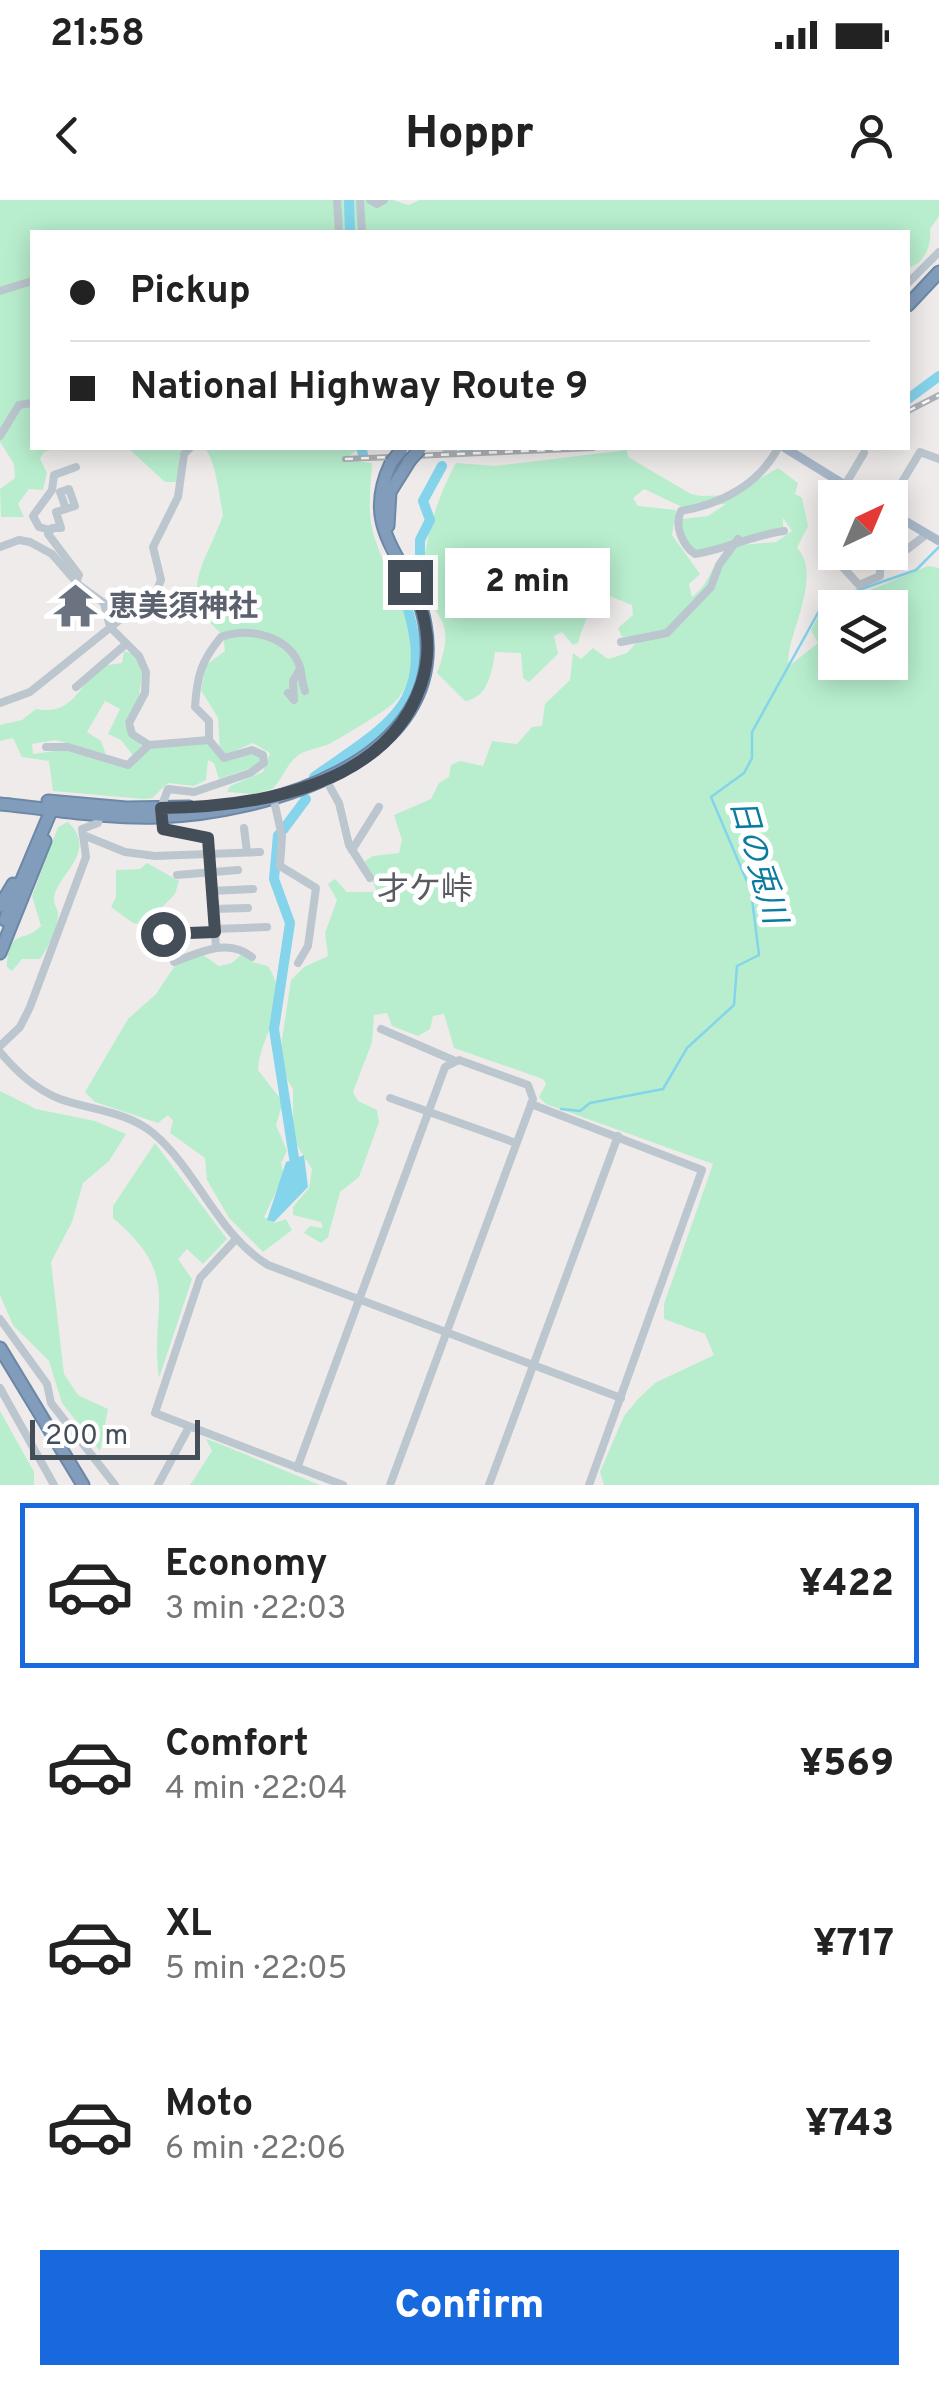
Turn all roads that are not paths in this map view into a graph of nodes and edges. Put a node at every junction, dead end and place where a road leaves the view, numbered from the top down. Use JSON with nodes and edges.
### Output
{"nodes":[{"id":1,"x":337,"y":200,"type":"edge"},
{"id":2,"x":360,"y":200,"type":"edge"},
{"id":3,"x":370,"y":200,"type":"edge"},
{"id":4,"x":384,"y":200,"type":"edge"},
{"id":5,"x":338,"y":230,"type":"edge"},
{"id":6,"x":362,"y":230,"type":"edge"},
{"id":7,"x":939,"y":252,"type":"edge"},
{"id":8,"x":939,"y":272,"type":"edge"},
{"id":9,"x":910,"y":281,"type":"edge"},
{"id":10,"x":30,"y":282,"type":"edge"},
{"id":11,"x":0,"y":292,"type":"edge"},
{"id":12,"x":910,"y":303,"type":"edge"},
{"id":13,"x":30,"y":403,"type":"edge"},
{"id":14,"x":0,"y":436,"type":"edge"},
{"id":15,"x":188,"y":450,"type":"edge"},
{"id":16,"x":401,"y":450,"type":"edge"},
{"id":17,"x":419,"y":450,"type":"edge"},
{"id":18,"x":781,"y":450,"type":"edge"},
{"id":19,"x":785,"y":450,"type":"edge"},
{"id":20,"x":864,"y":453,"type":"dead end"},
{"id":21,"x":939,"y":460,"type":"edge"},
{"id":22,"x":76,"y":467,"type":"dead end"},
{"id":23,"x":832,"y":480,"type":"edge"},
{"id":24,"x":852,"y":480,"type":"edge"},
{"id":25,"x":903,"y":480,"type":"edge"},
{"id":26,"x":66,"y":509,"type":"dead end"},
{"id":27,"x":908,"y":522,"type":"edge"},
{"id":28,"x":50,"y":530,"type":"junction"},
{"id":29,"x":784,"y":531,"type":"dead end"},
{"id":30,"x":928,"y":534,"type":"junction"},
{"id":31,"x":738,"y":538,"type":"junction"},
{"id":32,"x":939,"y":541,"type":"edge"},
{"id":33,"x":0,"y":547,"type":"edge"},
{"id":34,"x":908,"y":550,"type":"edge"},
{"id":35,"x":397,"y":558,"type":"junction"},
{"id":36,"x":845,"y":570,"type":"edge"},
{"id":37,"x":880,"y":571,"type":"dead end"},
{"id":38,"x":76,"y":582,"type":"junction"},
{"id":39,"x":110,"y":627,"type":"junction"},
{"id":40,"x":621,"y":642,"type":"dead end"},
{"id":41,"x":126,"y":644,"type":"junction"},
{"id":42,"x":300,"y":669,"type":"junction"},
{"id":43,"x":76,"y":688,"type":"dead end"},
{"id":44,"x":305,"y":691,"type":"dead end"},
{"id":45,"x":288,"y":693,"type":"dead end"},
{"id":46,"x":0,"y":702,"type":"edge"},
{"id":47,"x":209,"y":740,"type":"junction"},
{"id":48,"x":149,"y":745,"type":"junction"},
{"id":49,"x":46,"y":747,"type":"dead end"},
{"id":50,"x":326,"y":780,"type":"junction"},
{"id":51,"x":273,"y":796,"type":"junction"},
{"id":52,"x":0,"y":800,"type":"edge"},
{"id":53,"x":24,"y":803,"type":"junction"},
{"id":54,"x":53,"y":805,"type":"junction"},
{"id":55,"x":379,"y":807,"type":"dead end"},
{"id":56,"x":72,"y":812,"type":"junction"},
{"id":57,"x":161,"y":813,"type":"junction"},
{"id":58,"x":100,"y":814,"type":"junction"},
{"id":59,"x":49,"y":828,"type":"junction"},
{"id":60,"x":244,"y":828,"type":"dead end"},
{"id":61,"x":83,"y":835,"type":"junction"},
{"id":62,"x":30,"y":844,"type":"junction"},
{"id":63,"x":352,"y":850,"type":"junction"},
{"id":64,"x":246,"y":852,"type":"junction"},
{"id":65,"x":260,"y":852,"type":"dead end"},
{"id":66,"x":210,"y":854,"type":"junction"},
{"id":67,"x":238,"y":870,"type":"dead end"},
{"id":68,"x":210,"y":872,"type":"junction"},
{"id":69,"x":177,"y":874,"type":"dead end"},
{"id":70,"x":370,"y":878,"type":"dead end"},
{"id":71,"x":252,"y":889,"type":"dead end"},
{"id":72,"x":211,"y":891,"type":"junction"},
{"id":73,"x":0,"y":906,"type":"edge"},
{"id":74,"x":213,"y":908,"type":"junction"},
{"id":75,"x":248,"y":908,"type":"dead end"},
{"id":76,"x":2,"y":924,"type":"edge"},
{"id":77,"x":266,"y":927,"type":"dead end"},
{"id":78,"x":215,"y":930,"type":"junction"},
{"id":79,"x":163,"y":934,"type":"dead end"},
{"id":80,"x":216,"y":948,"type":"junction"},
{"id":81,"x":0,"y":952,"type":"edge"},
{"id":82,"x":252,"y":957,"type":"dead end"},
{"id":83,"x":174,"y":962,"type":"dead end"},
{"id":84,"x":298,"y":963,"type":"dead end"},
{"id":85,"x":381,"y":1029,"type":"dead end"},
{"id":86,"x":0,"y":1049,"type":"edge"},
{"id":87,"x":453,"y":1060,"type":"junction"},
{"id":88,"x":390,"y":1098,"type":"dead end"},
{"id":89,"x":531,"y":1104,"type":"junction"},
{"id":90,"x":429,"y":1111,"type":"junction"},
{"id":91,"x":618,"y":1136,"type":"junction"},
{"id":92,"x":516,"y":1143,"type":"junction"},
{"id":93,"x":236,"y":1240,"type":"junction"},
{"id":94,"x":359,"y":1302,"type":"junction"},
{"id":95,"x":0,"y":1319,"type":"edge"},
{"id":96,"x":447,"y":1334,"type":"junction"},
{"id":97,"x":0,"y":1348,"type":"edge"},
{"id":98,"x":0,"y":1364,"type":"edge"},
{"id":99,"x":534,"y":1366,"type":"junction"},
{"id":100,"x":0,"y":1388,"type":"edge"},
{"id":101,"x":620,"y":1398,"type":"junction"},
{"id":102,"x":189,"y":1427,"type":"junction"},
{"id":103,"x":298,"y":1468,"type":"junction"},
{"id":104,"x":78,"y":1484,"type":"edge"},
{"id":105,"x":54,"y":1485,"type":"edge"},
{"id":106,"x":115,"y":1485,"type":"edge"},
{"id":107,"x":158,"y":1485,"type":"edge"},
{"id":108,"x":344,"y":1485,"type":"edge"},
{"id":109,"x":390,"y":1485,"type":"edge"},
{"id":110,"x":490,"y":1485,"type":"edge"},
{"id":111,"x":589,"y":1485,"type":"edge"}],
"edges":[{"from":1,"to":5,"type":"street"},
{"from":2,"to":6,"type":"street"},
{"from":3,"to":4,"type":"street"},
{"from":7,"to":9,"type":"street"},
{"from":8,"to":12,"type":"highway"},
{"from":10,"to":11,"type":"street"},
{"from":13,"to":14,"type":"street"},
{"from":15,"to":39,"type":"street"},
{"from":16,"to":35,"type":"highway","bridge":true},
{"from":17,"to":35,"type":"highway","bridge":true},
{"from":18,"to":31,"type":"street"},
{"from":19,"to":23,"type":"main road"},
{"from":20,"to":24,"type":"street"},
{"from":21,"to":25,"type":"street"},
{"from":22,"to":28,"type":"street"},
{"from":26,"to":28,"type":"street"},
{"from":27,"to":30,"type":"main road"},
{"from":28,"to":38,"type":"street"},
{"from":29,"to":31,"type":"street"},
{"from":30,"to":32,"type":"main road"},
{"from":30,"to":34,"type":"street"},
{"from":31,"to":40,"type":"street"},
{"from":33,"to":38,"type":"street"},
{"from":35,"to":50,"type":"highway"},
{"from":36,"to":37,"type":"street"},
{"from":38,"to":39,"type":"street"},
{"from":39,"to":41,"type":"street"},
{"from":39,"to":46,"type":"street"},
{"from":41,"to":43,"type":"street"},
{"from":41,"to":48,"type":"street"},
{"from":42,"to":44,"type":"street"},
{"from":42,"to":45,"type":"street"},
{"from":42,"to":47,"type":"street"},
{"from":47,"to":48,"type":"street"},
{"from":47,"to":57,"type":"street"},
{"from":48,"to":49,"type":"street"},
{"from":50,"to":51,"type":"highway"},
{"from":50,"to":63,"type":"street"},
{"from":51,"to":57,"type":"highway"},
{"from":51,"to":84,"type":"street"},
{"from":52,"to":53,"type":"highway"},
{"from":53,"to":54,"type":"highway"},
{"from":53,"to":62,"type":"highway"},
{"from":54,"to":56,"type":"highway"},
{"from":54,"to":57,"type":"highway"},
{"from":54,"to":59,"type":"highway"},
{"from":54,"to":62,"type":"highway"},
{"from":54,"to":76,"type":"highway"},
{"from":55,"to":63,"type":"street"},
{"from":56,"to":58,"type":"highway"},
{"from":56,"to":59,"type":"highway"},
{"from":57,"to":58,"type":"highway"},
{"from":57,"to":66,"type":"street"},
{"from":58,"to":61,"type":"street"},
{"from":59,"to":76,"type":"highway"},
{"from":59,"to":81,"type":"highway"},
{"from":60,"to":64,"type":"street"},
{"from":61,"to":66,"type":"street"},
{"from":61,"to":86,"type":"street"},
{"from":62,"to":73,"type":"highway"},
{"from":63,"to":70,"type":"street"},
{"from":64,"to":65,"type":"street"},
{"from":64,"to":66,"type":"street"},
{"from":66,"to":68,"type":"street"},
{"from":67,"to":68,"type":"street"},
{"from":68,"to":69,"type":"street"},
{"from":68,"to":72,"type":"street"},
{"from":71,"to":72,"type":"street"},
{"from":72,"to":74,"type":"street"},
{"from":74,"to":75,"type":"street"},
{"from":74,"to":78,"type":"street"},
{"from":77,"to":78,"type":"street"},
{"from":78,"to":79,"type":"street"},
{"from":78,"to":80,"type":"street"},
{"from":80,"to":82,"type":"street"},
{"from":80,"to":83,"type":"street"},
{"from":85,"to":87,"type":"street"},
{"from":86,"to":93,"type":"street"},
{"from":87,"to":89,"type":"street"},
{"from":87,"to":90,"type":"street"},
{"from":88,"to":90,"type":"street"},
{"from":89,"to":91,"type":"street"},
{"from":89,"to":92,"type":"street"},
{"from":90,"to":92,"type":"street"},
{"from":90,"to":94,"type":"street"},
{"from":91,"to":99,"type":"street"},
{"from":91,"to":101,"type":"street"},
{"from":92,"to":96,"type":"street"},
{"from":93,"to":94,"type":"street"},
{"from":93,"to":102,"type":"street"},
{"from":94,"to":96,"type":"street"},
{"from":94,"to":103,"type":"street"},
{"from":95,"to":106,"type":"street"},
{"from":96,"to":99,"type":"street"},
{"from":96,"to":109,"type":"street"},
{"from":97,"to":104,"type":"highway"},
{"from":98,"to":104,"type":"highway"},
{"from":99,"to":101,"type":"street"},
{"from":99,"to":110,"type":"street"},
{"from":100,"to":105,"type":"street"},
{"from":101,"to":111,"type":"street"},
{"from":102,"to":103,"type":"street"},
{"from":102,"to":107,"type":"street"},
{"from":103,"to":108,"type":"street"}]}
